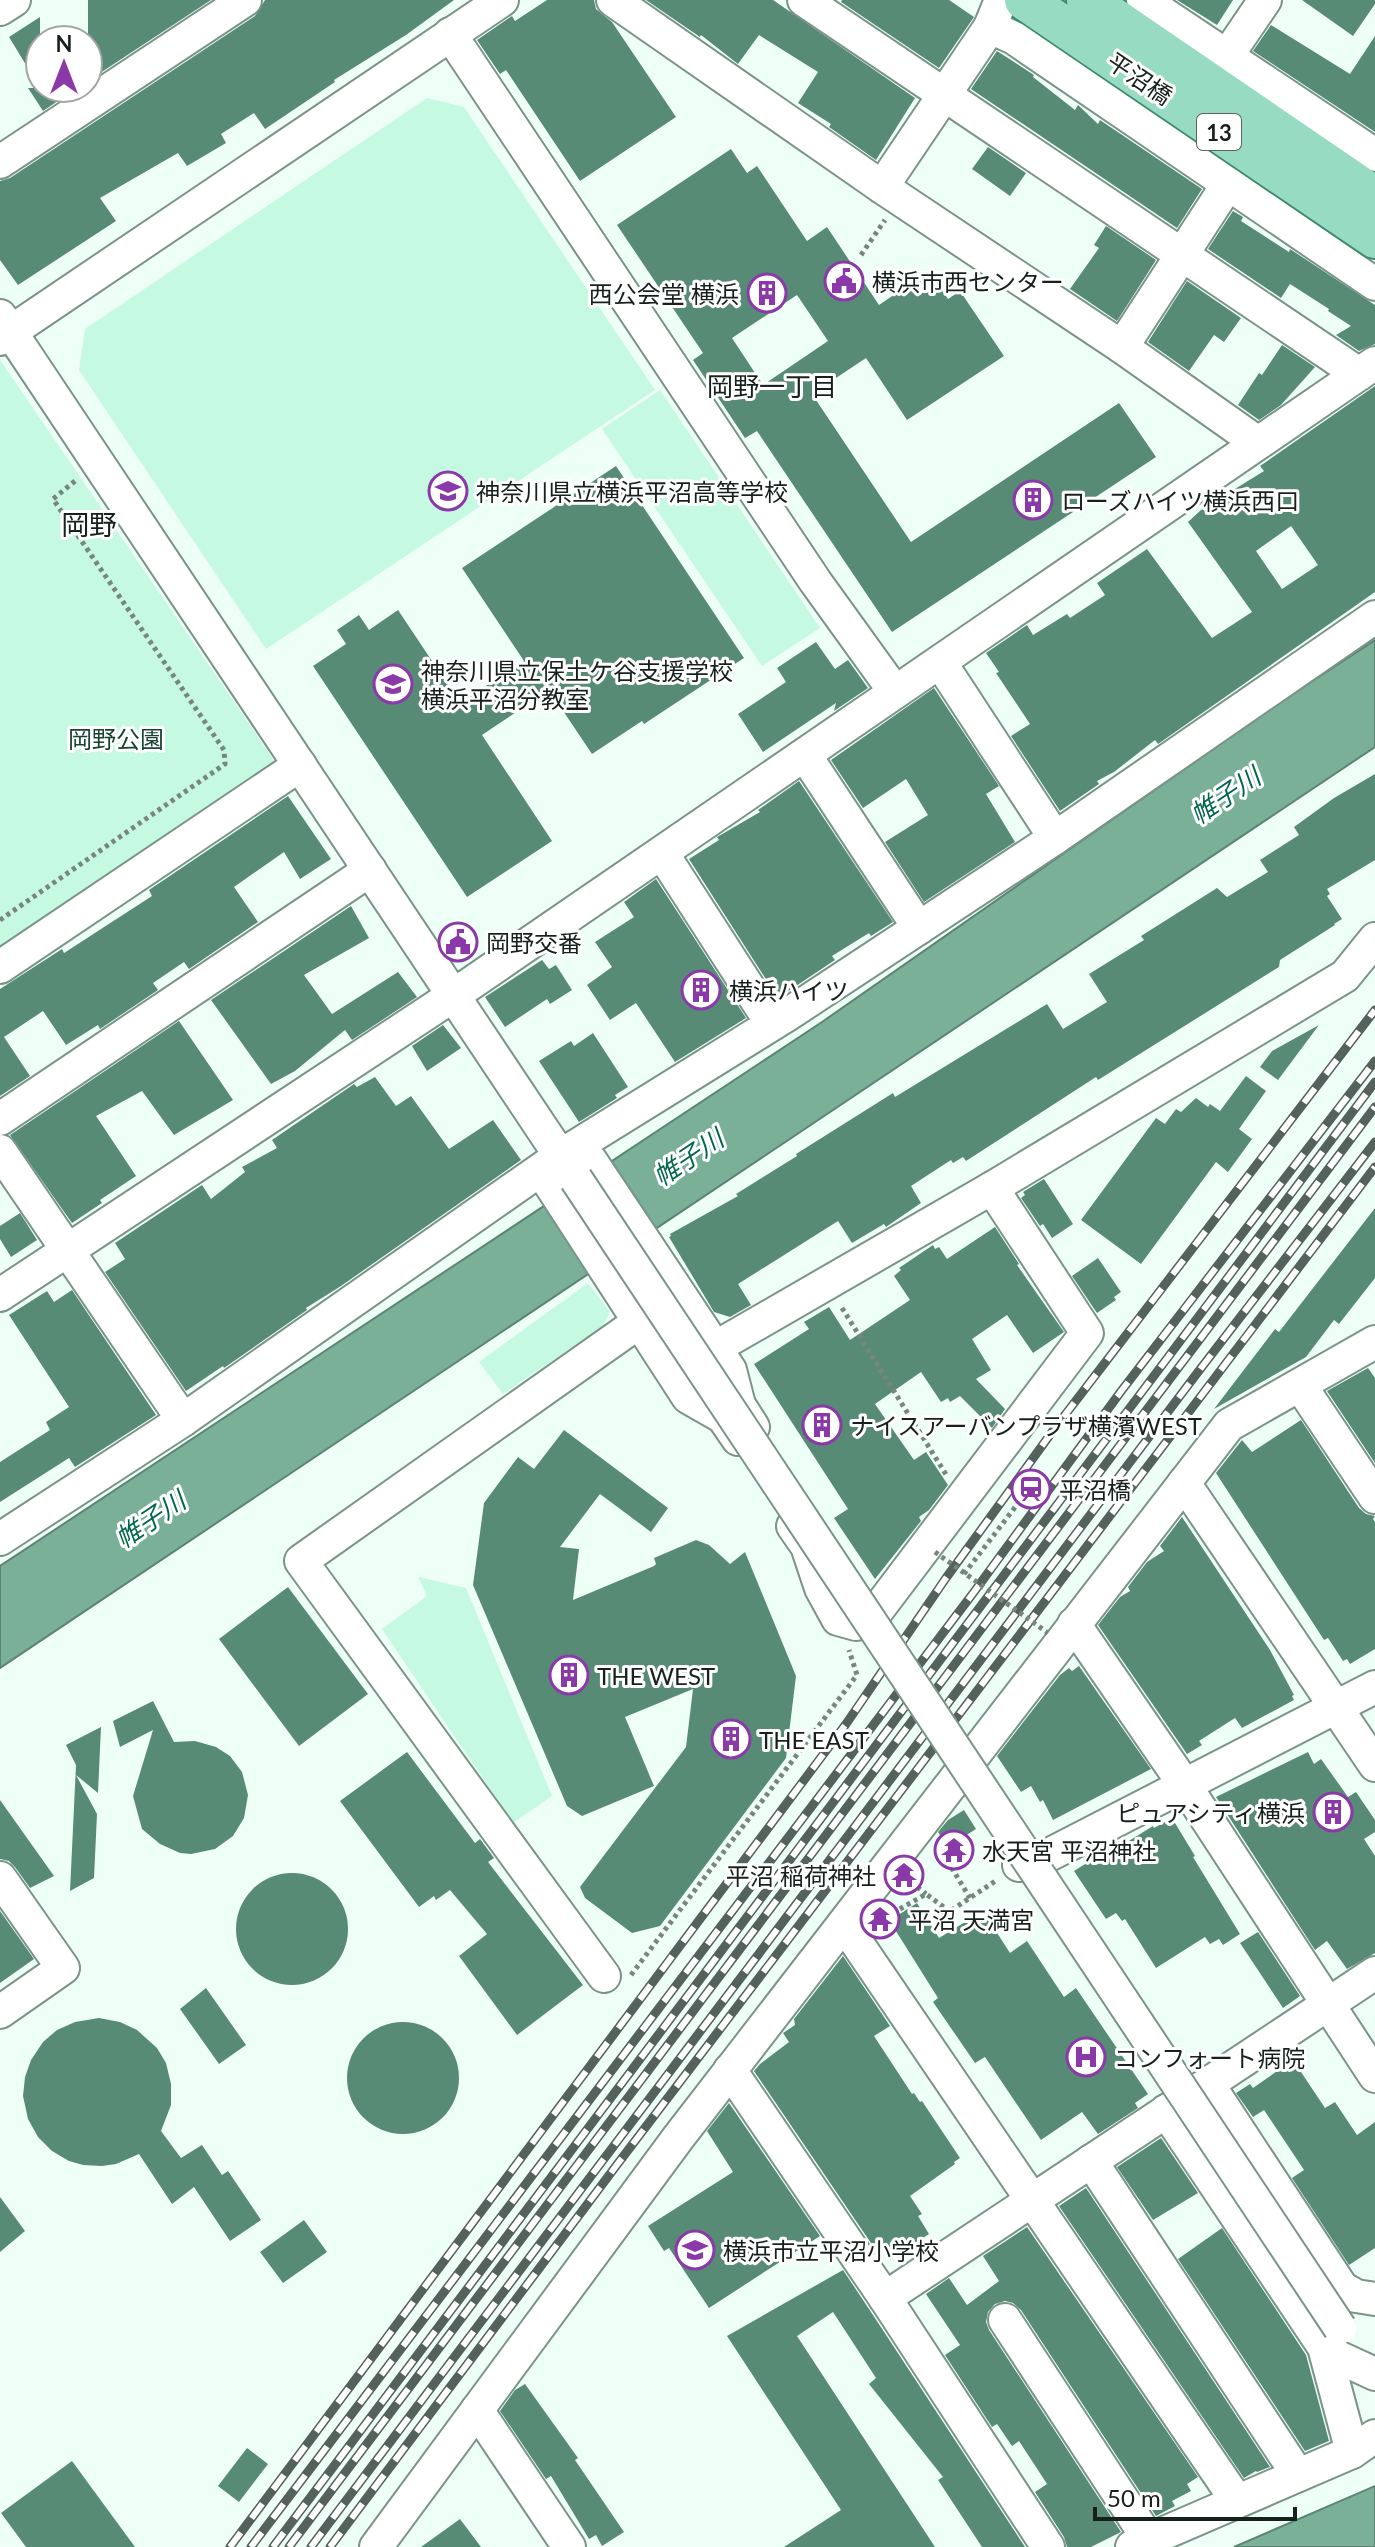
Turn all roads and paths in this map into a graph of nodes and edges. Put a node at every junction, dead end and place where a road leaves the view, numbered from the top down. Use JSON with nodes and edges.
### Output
{"nodes":[{"id":1,"x":14,"y":0,"type":"edge"},
{"id":2,"x":245,"y":0,"type":"edge"},
{"id":3,"x":502,"y":0,"type":"edge"},
{"id":4,"x":613,"y":0,"type":"edge"},
{"id":5,"x":804,"y":0,"type":"edge"},
{"id":6,"x":1025,"y":0,"type":"edge"},
{"id":7,"x":1143,"y":0,"type":"edge"},
{"id":8,"x":1265,"y":0,"type":"edge"},
{"id":9,"x":0,"y":9,"type":"edge"},
{"id":10,"x":1076,"y":13,"type":"edge"},
{"id":11,"x":995,"y":14,"type":"edge"},
{"id":12,"x":450,"y":34,"type":"junction"},
{"id":13,"x":1227,"y":56,"type":"junction"},
{"id":14,"x":944,"y":95,"type":"junction"},
{"id":15,"x":1375,"y":155,"type":"edge"},
{"id":16,"x":0,"y":162,"type":"edge"},
{"id":17,"x":1228,"y":184,"type":"junction"},
{"id":18,"x":1375,"y":197,"type":"edge"},
{"id":19,"x":887,"y":198,"type":"junction"},
{"id":20,"x":1375,"y":238,"type":"edge"},
{"id":21,"x":861,"y":255,"type":"dead end"},
{"id":22,"x":1182,"y":255,"type":"junction"},
{"id":23,"x":1375,"y":284,"type":"edge"},
{"id":24,"x":3,"y":329,"type":"edge"},
{"id":25,"x":1122,"y":347,"type":"junction"},
{"id":26,"x":1367,"y":368,"type":"edge"},
{"id":27,"x":1258,"y":443,"type":"junction"},
{"id":28,"x":67,"y":470,"type":"dead end"},
{"id":29,"x":1375,"y":617,"type":"edge"},
{"id":30,"x":940,"y":662,"type":"junction"},
{"id":31,"x":895,"y":692,"type":"junction"},
{"id":32,"x":805,"y":755,"type":"junction"},
{"id":33,"x":300,"y":765,"type":"junction"},
{"id":34,"x":1055,"y":838,"type":"junction"},
{"id":35,"x":662,"y":853,"type":"junction"},
{"id":36,"x":370,"y":870,"type":"junction"},
{"id":37,"x":0,"y":920,"type":"edge"},
{"id":38,"x":919,"y":928,"type":"junction"},
{"id":39,"x":1375,"y":939,"type":"edge"},
{"id":40,"x":0,"y":967,"type":"edge"},
{"id":41,"x":454,"y":995,"type":"junction"},
{"id":42,"x":772,"y":1024,"type":"junction"},
{"id":43,"x":0,"y":1119,"type":"edge"},
{"id":44,"x":0,"y":1151,"type":"edge"},
{"id":45,"x":569,"y":1169,"type":"junction"},
{"id":46,"x":992,"y":1188,"type":"junction"},
{"id":47,"x":67,"y":1251,"type":"junction"},
{"id":48,"x":827,"y":1283,"type":"junction"},
{"id":49,"x":0,"y":1295,"type":"edge"},
{"id":50,"x":639,"y":1322,"type":"junction"},
{"id":51,"x":1375,"y":1342,"type":"edge"},
{"id":52,"x":715,"y":1348,"type":"junction"},
{"id":53,"x":673,"y":1372,"type":"junction"},
{"id":54,"x":1300,"y":1385,"type":"junction"},
{"id":55,"x":183,"y":1420,"type":"junction"},
{"id":56,"x":1184,"y":1483,"type":"junction"},
{"id":57,"x":969,"y":1490,"type":"junction"},
{"id":58,"x":1375,"y":1497,"type":"edge"},
{"id":59,"x":1016,"y":1506,"type":"dead end"},
{"id":60,"x":0,"y":1539,"type":"edge"},
{"id":61,"x":935,"y":1552,"type":"dead end"},
{"id":62,"x":964,"y":1574,"type":"junction"},
{"id":63,"x":876,"y":1612,"type":"junction"},
{"id":64,"x":838,"y":1619,"type":"junction"},
{"id":65,"x":1061,"y":1629,"type":"junction"},
{"id":66,"x":1375,"y":1687,"type":"edge"},
{"id":67,"x":1336,"y":1708,"type":"junction"},
{"id":68,"x":1375,"y":1765,"type":"edge"},
{"id":69,"x":965,"y":1766,"type":"junction"},
{"id":70,"x":1186,"y":1787,"type":"junction"},
{"id":71,"x":923,"y":1821,"type":"junction"},
{"id":72,"x":1029,"y":1863,"type":"junction"},
{"id":73,"x":0,"y":1878,"type":"edge"},
{"id":74,"x":911,"y":1881,"type":"dead end"},
{"id":75,"x":907,"y":1892,"type":"dead end"},
{"id":76,"x":926,"y":1894,"type":"junction"},
{"id":77,"x":970,"y":1898,"type":"junction"},
{"id":78,"x":903,"y":1903,"type":"junction"},
{"id":79,"x":949,"y":1911,"type":"junction"},
{"id":80,"x":886,"y":1918,"type":"dead end"},
{"id":81,"x":938,"y":1919,"type":"dead end"},
{"id":82,"x":844,"y":1924,"type":"junction"},
{"id":83,"x":1375,"y":1973,"type":"edge"},
{"id":84,"x":617,"y":1976,"type":"joint"},
{"id":85,"x":1328,"y":2005,"type":"junction"},
{"id":86,"x":0,"y":2012,"type":"edge"},
{"id":87,"x":730,"y":2070,"type":"junction"},
{"id":88,"x":1375,"y":2076,"type":"edge"},
{"id":89,"x":1187,"y":2098,"type":"junction"},
{"id":90,"x":1091,"y":2161,"type":"junction"},
{"id":91,"x":1032,"y":2200,"type":"junction"},
{"id":92,"x":885,"y":2298,"type":"junction"},
{"id":93,"x":1375,"y":2299,"type":"edge"},
{"id":94,"x":1005,"y":2320,"type":"dead end"},
{"id":95,"x":1332,"y":2337,"type":"junction"},
{"id":96,"x":1375,"y":2371,"type":"edge"},
{"id":97,"x":477,"y":2410,"type":"junction"},
{"id":98,"x":1363,"y":2444,"type":"edge"},
{"id":99,"x":1298,"y":2475,"type":"junction"},
{"id":100,"x":1237,"y":2501,"type":"junction"},
{"id":101,"x":1141,"y":2543,"type":"edge"},
{"id":102,"x":376,"y":2547,"type":"edge"},
{"id":103,"x":569,"y":2547,"type":"edge"},
{"id":104,"x":1048,"y":2547,"type":"edge"}],
"edges":[{"from":1,"to":9,"type":"street"},
{"from":2,"to":16,"type":"street"},
{"from":3,"to":12,"type":"street"},
{"from":4,"to":19,"type":"street"},
{"from":5,"to":14,"type":"street"},
{"from":6,"to":10,"type":"main road","number":"13"},
{"from":7,"to":13,"type":"street"},
{"from":8,"to":13,"type":"street"},
{"from":10,"to":18,"type":"main road","name":"平沼橋","number":"13"},
{"from":10,"to":20,"type":"main road","name":"平沼橋","number":"13"},
{"from":11,"to":14,"type":"street"},
{"from":11,"to":17,"type":"street"},
{"from":12,"to":24,"type":"street"},
{"from":12,"to":31,"type":"street"},
{"from":13,"to":15,"type":"street"},
{"from":14,"to":19,"type":"street"},
{"from":14,"to":22,"type":"street"},
{"from":17,"to":22,"type":"street"},
{"from":17,"to":23,"type":"street"},
{"from":19,"to":21,"type":"path"},
{"from":19,"to":25,"type":"street"},
{"from":22,"to":25,"type":"street"},
{"from":22,"to":26,"type":"street"},
{"from":24,"to":33,"type":"street"},
{"from":25,"to":27,"type":"street"},
{"from":26,"to":27,"type":"street"},
{"from":27,"to":30,"type":"street"},
{"from":28,"to":37,"type":"path"},
{"from":29,"to":34,"type":"street"},
{"from":30,"to":31,"type":"street"},
{"from":30,"to":34,"type":"street"},
{"from":31,"to":32,"type":"street"},
{"from":32,"to":35,"type":"street"},
{"from":32,"to":38,"type":"street"},
{"from":33,"to":36,"type":"street"},
{"from":33,"to":40,"type":"street"},
{"from":34,"to":38,"type":"street"},
{"from":35,"to":41,"type":"street"},
{"from":35,"to":42,"type":"street"},
{"from":36,"to":41,"type":"street"},
{"from":36,"to":43,"type":"street"},
{"from":38,"to":42,"type":"street"},
{"from":39,"to":46,"type":"street"},
{"from":41,"to":45,"type":"street"},
{"from":41,"to":47,"type":"street"},
{"from":42,"to":45,"type":"street"},
{"from":44,"to":47,"type":"street"},
{"from":45,"to":50,"type":"street"},
{"from":45,"to":52,"type":"street"},
{"from":45,"to":55,"type":"street"},
{"from":45,"to":95,"type":"street","bridge":true},
{"from":46,"to":48,"type":"street"},
{"from":46,"to":57,"type":"street"},
{"from":47,"to":49,"type":"street"},
{"from":47,"to":55,"type":"street"},
{"from":48,"to":52,"type":"street"},
{"from":48,"to":57,"type":"path"},
{"from":50,"to":53,"type":"street"},
{"from":50,"to":84,"type":"street"},
{"from":51,"to":54,"type":"street"},
{"from":52,"to":53,"type":"street"},
{"from":52,"to":63,"type":"street"},
{"from":53,"to":64,"type":"street"},
{"from":54,"to":56,"type":"street"},
{"from":54,"to":58,"type":"street"},
{"from":55,"to":60,"type":"street"},
{"from":56,"to":65,"type":"street"},
{"from":56,"to":67,"type":"street"},
{"from":57,"to":63,"type":"street"},
{"from":59,"to":62,"type":"path"},
{"from":61,"to":62,"type":"path","bridge":true},
{"from":62,"to":65,"type":"path","bridge":true},
{"from":63,"to":64,"type":"street"},
{"from":64,"to":84,"type":"path"},
{"from":65,"to":69,"type":"street"},
{"from":65,"to":70,"type":"street"},
{"from":66,"to":67,"type":"street"},
{"from":67,"to":68,"type":"street"},
{"from":67,"to":70,"type":"street"},
{"from":69,"to":71,"type":"street"},
{"from":69,"to":72,"type":"street"},
{"from":70,"to":72,"type":"street"},
{"from":70,"to":85,"type":"street"},
{"from":71,"to":77,"type":"path"},
{"from":71,"to":82,"type":"street"},
{"from":72,"to":77,"type":"path"},
{"from":72,"to":89,"type":"street"},
{"from":73,"to":86,"type":"street"},
{"from":74,"to":76,"type":"path"},
{"from":75,"to":78,"type":"path"},
{"from":76,"to":78,"type":"path"},
{"from":76,"to":79,"type":"path"},
{"from":77,"to":79,"type":"path"},
{"from":78,"to":80,"type":"path"},
{"from":79,"to":81,"type":"path"},
{"from":82,"to":87,"type":"street"},
{"from":82,"to":91,"type":"street"},
{"from":83,"to":85,"type":"street"},
{"from":85,"to":88,"type":"street"},
{"from":85,"to":89,"type":"street"},
{"from":87,"to":92,"type":"street"},
{"from":87,"to":97,"type":"street"},
{"from":89,"to":90,"type":"street"},
{"from":89,"to":93,"type":"street"},
{"from":89,"to":95,"type":"street"},
{"from":90,"to":91,"type":"street"},
{"from":90,"to":99,"type":"street"},
{"from":91,"to":92,"type":"street"},
{"from":91,"to":100,"type":"street"},
{"from":92,"to":104,"type":"street"},
{"from":94,"to":101,"type":"street"},
{"from":95,"to":96,"type":"street"},
{"from":95,"to":98,"type":"street"},
{"from":97,"to":102,"type":"street"},
{"from":97,"to":103,"type":"street"},
{"from":98,"to":99,"type":"street"},
{"from":99,"to":100,"type":"street"},
{"from":100,"to":101,"type":"street"}]}
